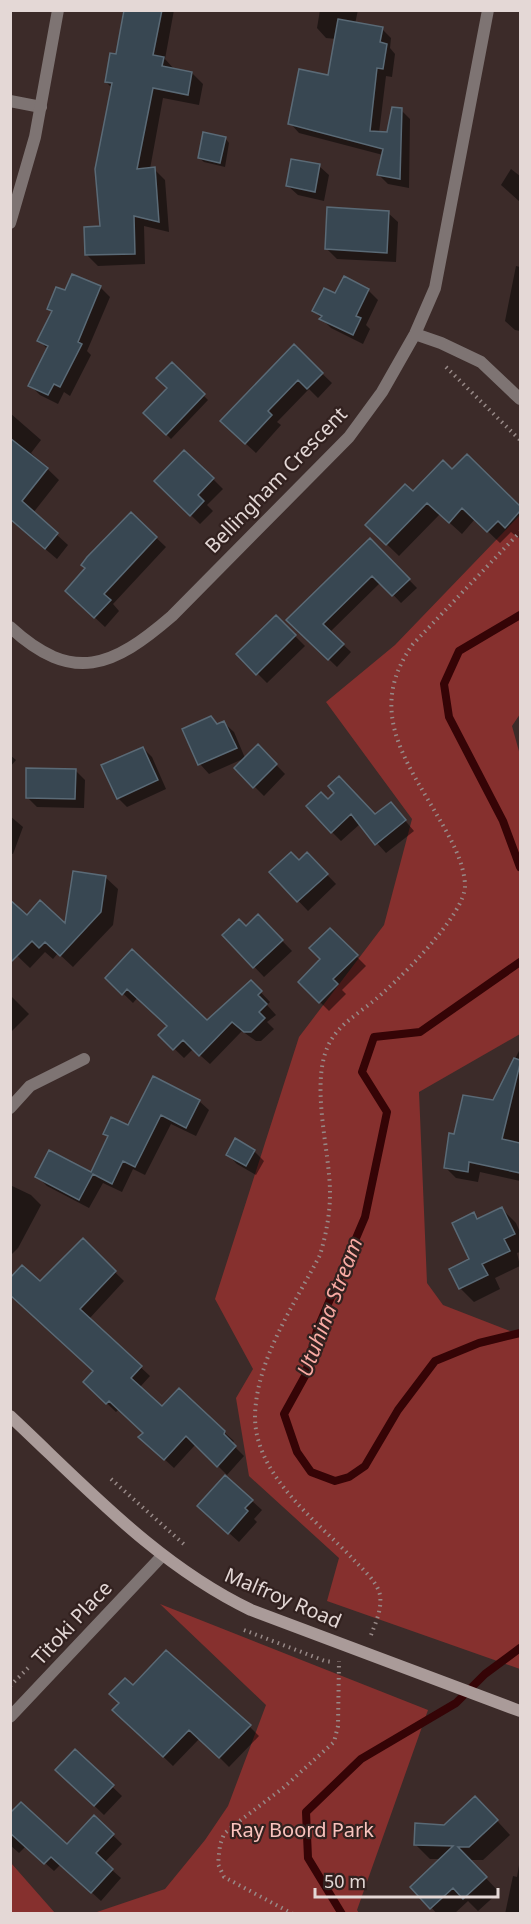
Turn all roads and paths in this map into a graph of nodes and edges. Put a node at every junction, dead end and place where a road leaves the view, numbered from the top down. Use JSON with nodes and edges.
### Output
{"nodes":[{"id":1,"x":58,"y":10,"type":"edge"},
{"id":2,"x":488,"y":10,"type":"edge"},
{"id":3,"x":10,"y":101,"type":"edge"},
{"id":4,"x":41,"y":107,"type":"junction"},
{"id":5,"x":10,"y":223,"type":"edge"},
{"id":6,"x":415,"y":334,"type":"junction"},
{"id":7,"x":441,"y":362,"type":"dead end"},
{"id":8,"x":520,"y":399,"type":"edge"},
{"id":9,"x":520,"y":440,"type":"edge"},
{"id":10,"x":520,"y":532,"type":"edge"},
{"id":11,"x":10,"y":627,"type":"edge"},
{"id":12,"x":84,"y":1059,"type":"dead end"},
{"id":13,"x":10,"y":1108,"type":"edge"},
{"id":14,"x":10,"y":1416,"type":"edge"},
{"id":15,"x":111,"y":1479,"type":"dead end"},
{"id":16,"x":195,"y":1554,"type":"dead end"},
{"id":17,"x":162,"y":1556,"type":"junction"},
{"id":18,"x":381,"y":1641,"type":"dead end"},
{"id":19,"x":338,"y":1663,"type":"dead end"},
{"id":20,"x":517,"y":1710,"type":"edge"},
{"id":21,"x":10,"y":1717,"type":"edge"},
{"id":22,"x":293,"y":1914,"type":"edge"}],
"edges":[{"from":1,"to":4,"type":"street"},
{"from":2,"to":6,"type":"street","name":"Bellingham Crescent"},
{"from":3,"to":4,"type":"street"},
{"from":4,"to":5,"type":"street"},
{"from":6,"to":8,"type":"street"},
{"from":6,"to":11,"type":"street","name":"Bellingham Crescent"},
{"from":7,"to":9,"type":"path"},
{"from":10,"to":18,"type":"path"},
{"from":12,"to":13,"type":"street"},
{"from":14,"to":17,"type":"main road","name":"Malfroy Road"},
{"from":15,"to":16,"type":"path"},
{"from":17,"to":20,"type":"main road","name":"Malfroy Road"},
{"from":17,"to":21,"type":"street","name":"Titoki Place"},
{"from":19,"to":22,"type":"path"}]}
